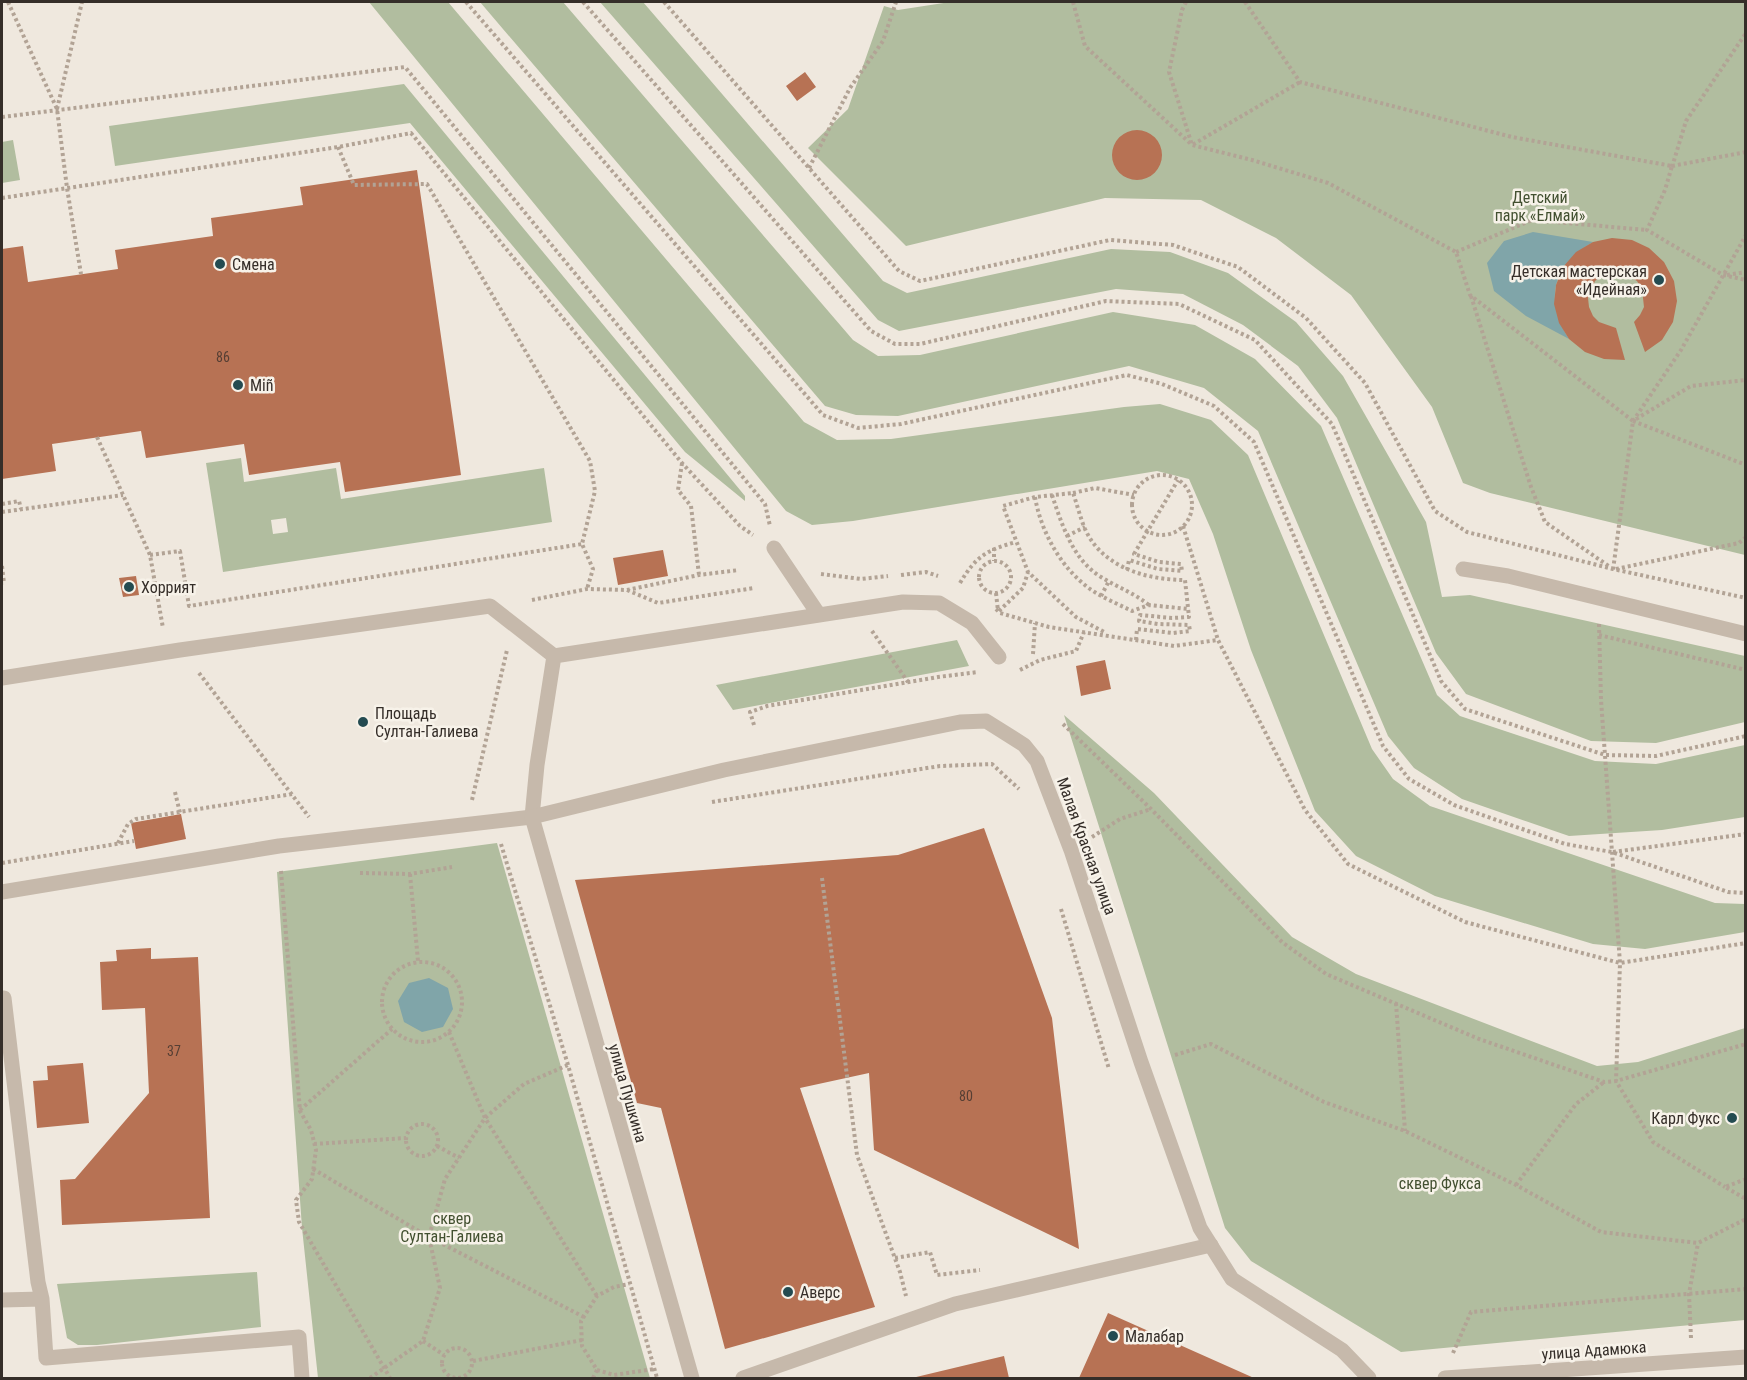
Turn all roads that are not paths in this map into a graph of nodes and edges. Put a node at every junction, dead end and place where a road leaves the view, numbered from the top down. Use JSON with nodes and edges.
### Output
{"nodes":[{"id":1,"x":774,"y":548,"type":"road end"},
{"id":2,"x":1463,"y":569,"type":"dead end"},
{"id":3,"x":819,"y":615,"type":"junction"},
{"id":4,"x":1746,"y":634,"type":"edge"},
{"id":5,"x":554,"y":656,"type":"junction"},
{"id":6,"x":999,"y":657,"type":"dead end"},
{"id":7,"x":2,"y":678,"type":"edge"},
{"id":8,"x":532,"y":817,"type":"junction"},
{"id":9,"x":2,"y":892,"type":"edge"},
{"id":10,"x":4,"y":998,"type":"dead end"},
{"id":11,"x":1211,"y":1245,"type":"junction"},
{"id":12,"x":42,"y":1299,"type":"junction"},
{"id":13,"x":2,"y":1300,"type":"edge"},
{"id":14,"x":1745,"y":1361,"type":"edge"},
{"id":15,"x":302,"y":1378,"type":"edge"},
{"id":16,"x":692,"y":1378,"type":"edge"},
{"id":17,"x":743,"y":1378,"type":"edge"},
{"id":18,"x":1369,"y":1378,"type":"edge"},
{"id":19,"x":1445,"y":1378,"type":"edge"}],
"edges":[{"from":1,"to":3,"type":"street"},
{"from":2,"to":4,"type":"street"},
{"from":3,"to":5,"type":"street"},
{"from":3,"to":6,"type":"street"},
{"from":5,"to":7,"type":"street"},
{"from":5,"to":8,"type":"street"},
{"from":8,"to":9,"type":"street","name":"Малая Красная улица"},
{"from":8,"to":11,"type":"street","name":"Малая Красная улица"},
{"from":8,"to":16,"type":"street","name":"улица Пушкина"},
{"from":10,"to":12,"type":"street"},
{"from":11,"to":17,"type":"street"},
{"from":11,"to":18,"type":"street","name":"Малая Красная улица"},
{"from":12,"to":13,"type":"street"},
{"from":12,"to":15,"type":"street"},
{"from":14,"to":19,"type":"street","name":"улица Адамюка"}]}
